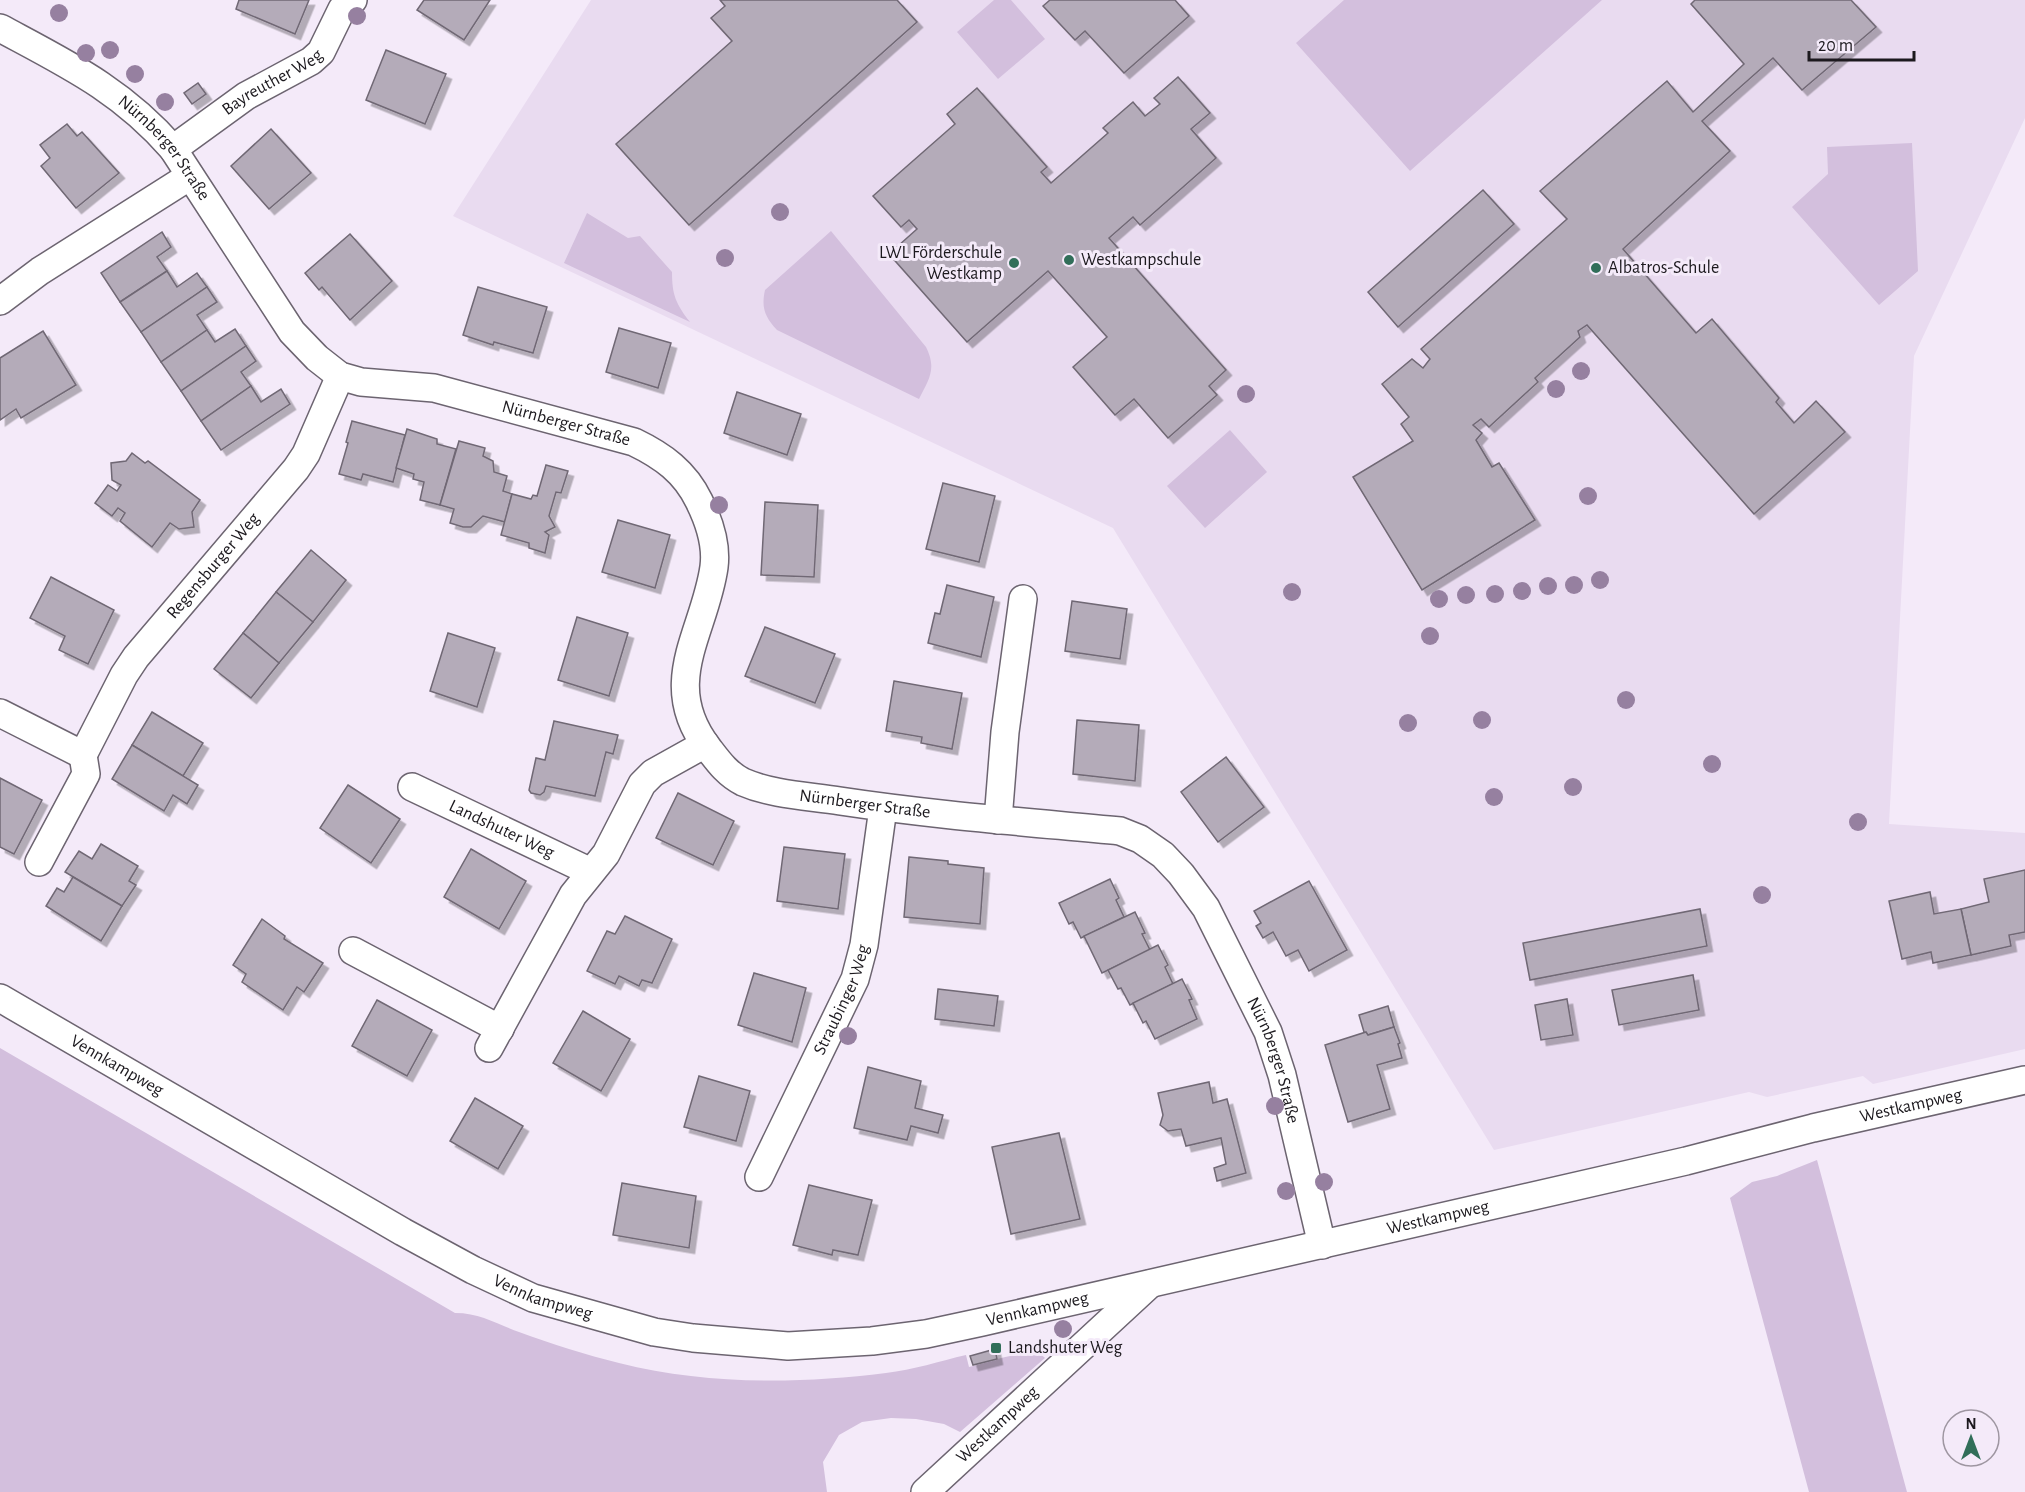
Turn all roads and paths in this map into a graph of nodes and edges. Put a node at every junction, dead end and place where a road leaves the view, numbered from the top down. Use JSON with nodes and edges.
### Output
{"nodes":[{"id":1,"x":353,"y":0,"type":"edge"},
{"id":2,"x":0,"y":28,"type":"edge"},
{"id":3,"x":172,"y":149,"type":"junction"},
{"id":4,"x":190,"y":176,"type":"junction"},
{"id":5,"x":0,"y":301,"type":"edge"},
{"id":6,"x":340,"y":376,"type":"junction"},
{"id":7,"x":1023,"y":599,"type":"dead end"},
{"id":8,"x":0,"y":713,"type":"edge"},
{"id":9,"x":705,"y":744,"type":"junction"},
{"id":10,"x":82,"y":755,"type":"junction"},
{"id":11,"x":412,"y":787,"type":"dead end"},
{"id":12,"x":883,"y":808,"type":"junction"},
{"id":13,"x":998,"y":819,"type":"junction"},
{"id":14,"x":39,"y":862,"type":"dead end"},
{"id":15,"x":591,"y":872,"type":"junction"},
{"id":16,"x":353,"y":951,"type":"dead end"},
{"id":17,"x":0,"y":998,"type":"edge"},
{"id":18,"x":2025,"y":1080,"type":"edge"},
{"id":19,"x":759,"y":1177,"type":"dead end"},
{"id":20,"x":1322,"y":1245,"type":"junction"},
{"id":21,"x":1151,"y":1284,"type":"junction"},
{"id":22,"x":925,"y":1492,"type":"edge"}],
"edges":[{"from":1,"to":3,"type":"street","name":"Bayreuther Weg"},
{"from":2,"to":3,"type":"street","name":"Nürnberger Straße"},
{"from":3,"to":4,"type":"street","name":"Nürnberger Straße"},
{"from":4,"to":5,"type":"street"},
{"from":4,"to":6,"type":"street","name":"Nürnberger Straße"},
{"from":6,"to":9,"type":"street","name":"Nürnberger Straße"},
{"from":6,"to":10,"type":"street","name":"Regensburger Weg"},
{"from":7,"to":13,"type":"street"},
{"from":8,"to":10,"type":"street"},
{"from":9,"to":12,"type":"street","name":"Nürnberger Straße"},
{"from":9,"to":15,"type":"street"},
{"from":10,"to":14,"type":"street","name":"Regensburger Weg"},
{"from":11,"to":15,"type":"street","name":"Landshuter Weg"},
{"from":12,"to":13,"type":"street","name":"Nürnberger Straße"},
{"from":12,"to":19,"type":"street","name":"Straubinger Weg"},
{"from":13,"to":20,"type":"street","name":"Nürnberger Straße"},
{"from":15,"to":16,"type":"street"},
{"from":17,"to":21,"type":"street","name":"Vennkampweg"},
{"from":18,"to":20,"type":"street","name":"Westkampweg"},
{"from":20,"to":21,"type":"street","name":"Westkampweg"},
{"from":21,"to":22,"type":"street","name":"Westkampweg"}]}
